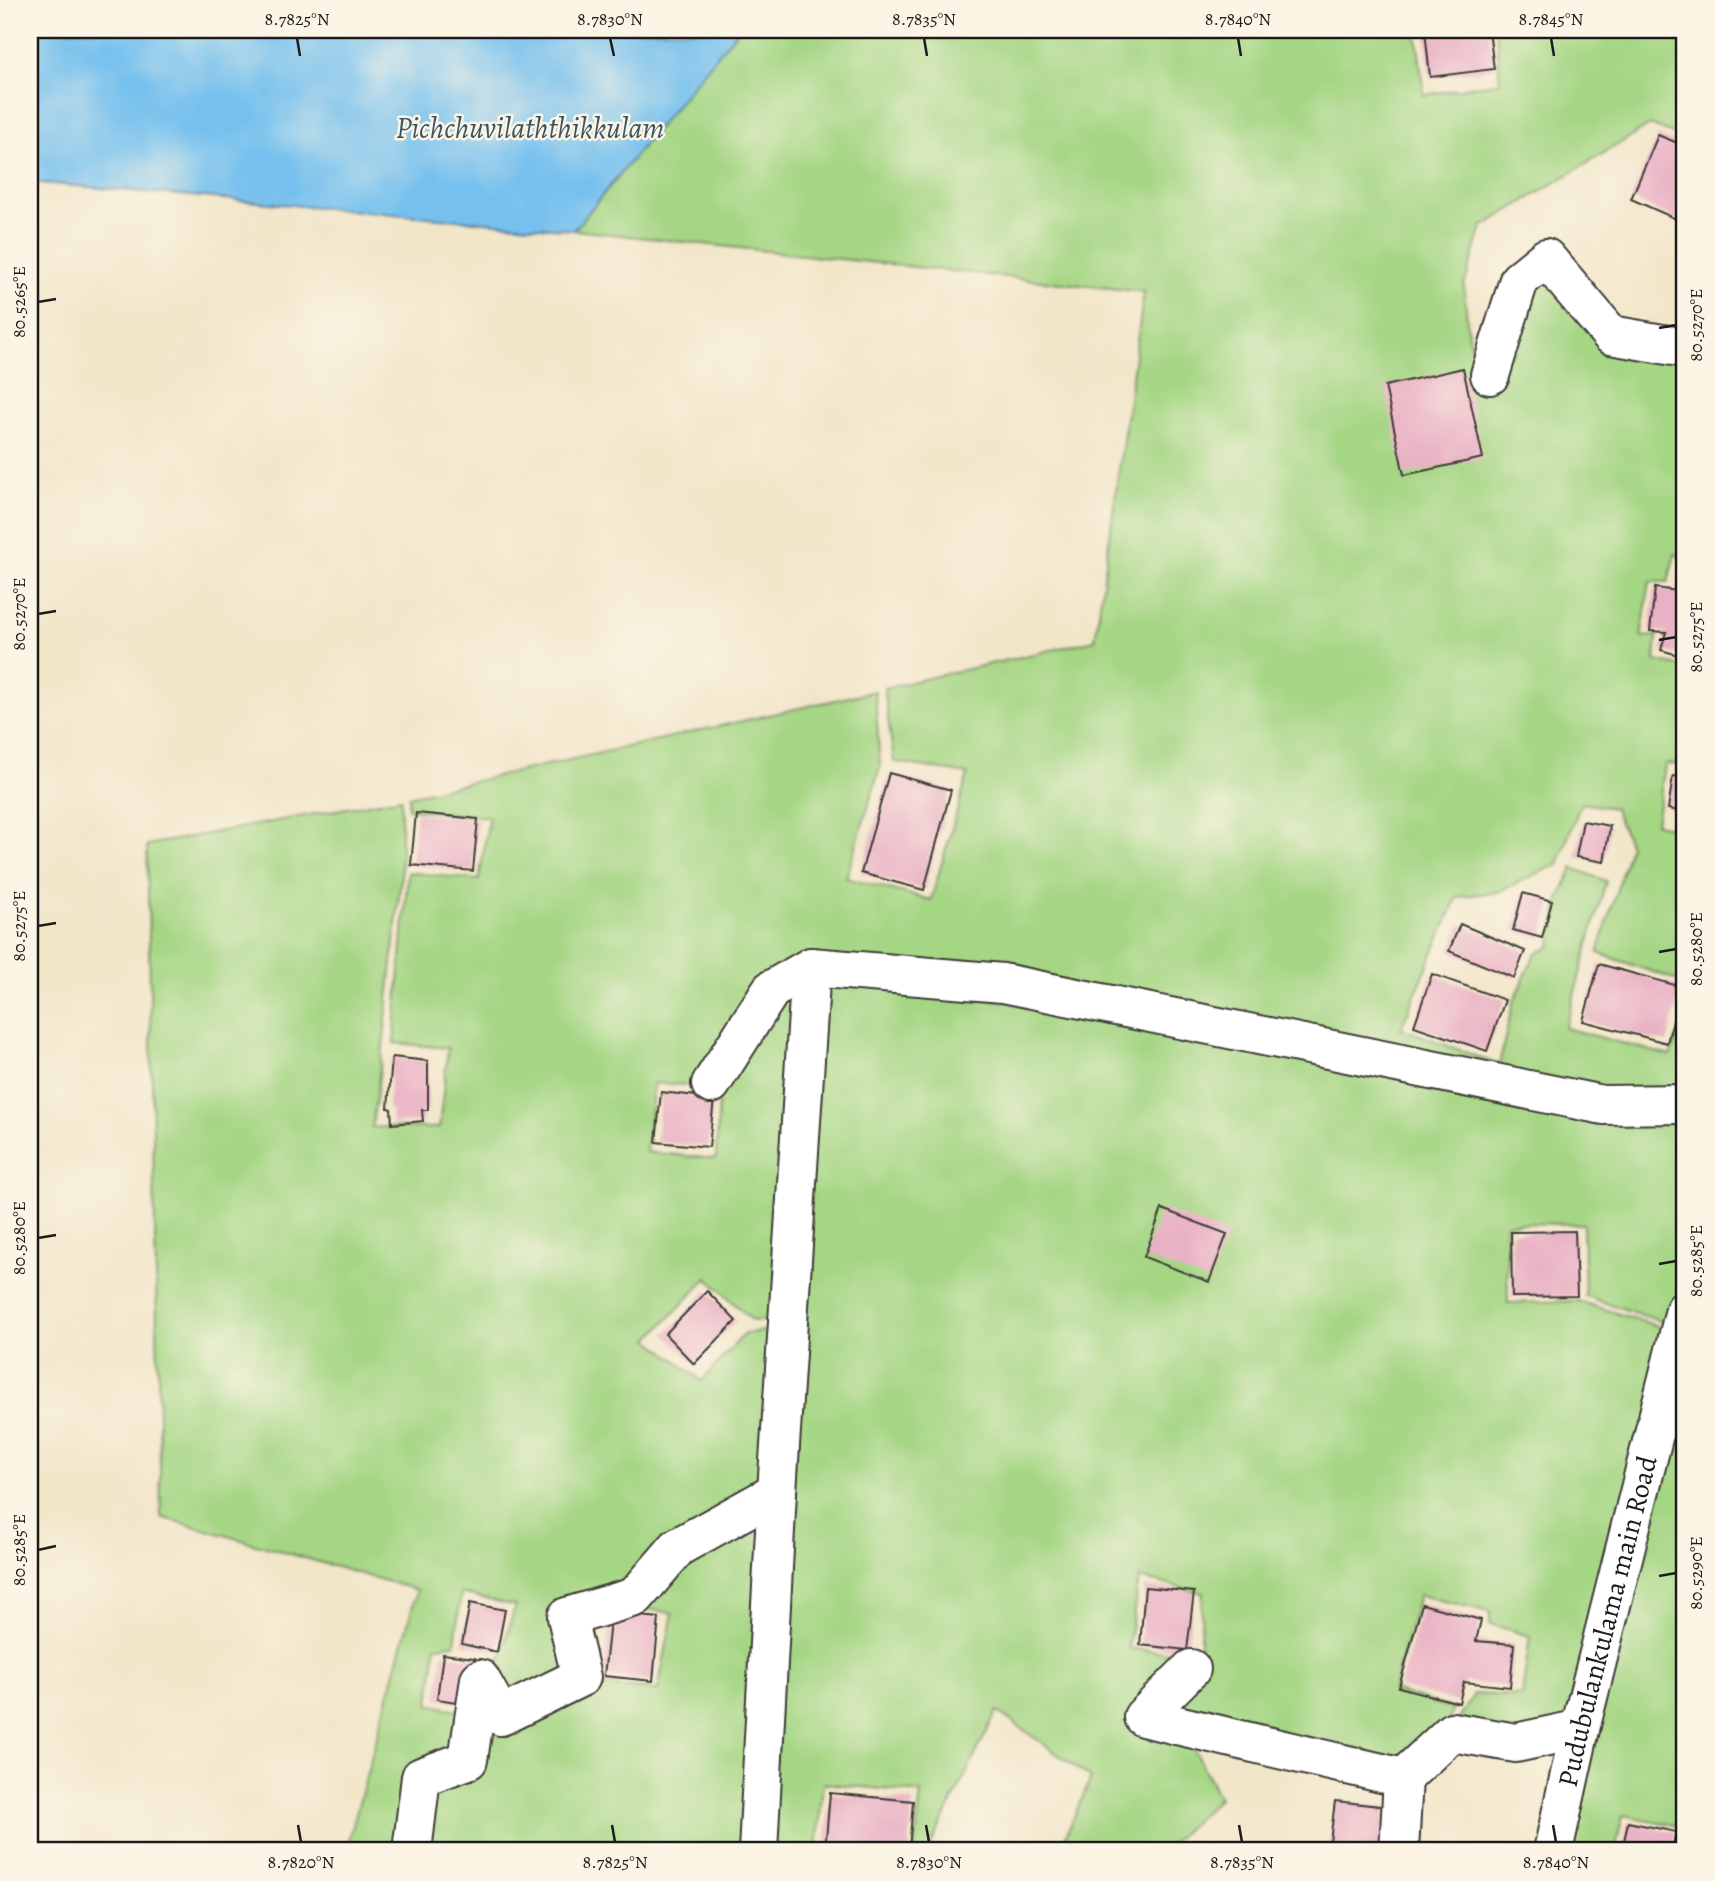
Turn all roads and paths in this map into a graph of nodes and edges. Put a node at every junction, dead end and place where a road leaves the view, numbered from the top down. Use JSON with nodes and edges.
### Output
{"nodes":[{"id":1,"x":1685,"y":348,"type":"edge"},
{"id":2,"x":1490,"y":375,"type":"dead end"},
{"id":3,"x":811,"y":967,"type":"junction"},
{"id":4,"x":711,"y":1084,"type":"dead end"},
{"id":5,"x":1685,"y":1104,"type":"edge"},
{"id":6,"x":1683,"y":1328,"type":"edge"},
{"id":7,"x":777,"y":1492,"type":"junction"},
{"id":8,"x":1191,"y":1669,"type":"dead end"},
{"id":9,"x":1580,"y":1730,"type":"junction"},
{"id":10,"x":1403,"y":1778,"type":"junction"},
{"id":11,"x":412,"y":1851,"type":"edge"},
{"id":12,"x":758,"y":1851,"type":"edge"},
{"id":13,"x":1399,"y":1851,"type":"edge"},
{"id":14,"x":1553,"y":1851,"type":"edge"}],
"edges":[{"from":1,"to":2,"type":"street"},
{"from":3,"to":4,"type":"street"},
{"from":3,"to":5,"type":"street"},
{"from":3,"to":7,"type":"street"},
{"from":6,"to":9,"type":"street","name":"Pudubulankulama main Road"},
{"from":7,"to":11,"type":"street"},
{"from":7,"to":12,"type":"street"},
{"from":8,"to":10,"type":"street"},
{"from":9,"to":10,"type":"street"},
{"from":9,"to":14,"type":"street","name":"Pudubulankulama main Road"},
{"from":10,"to":13,"type":"street"}]}
